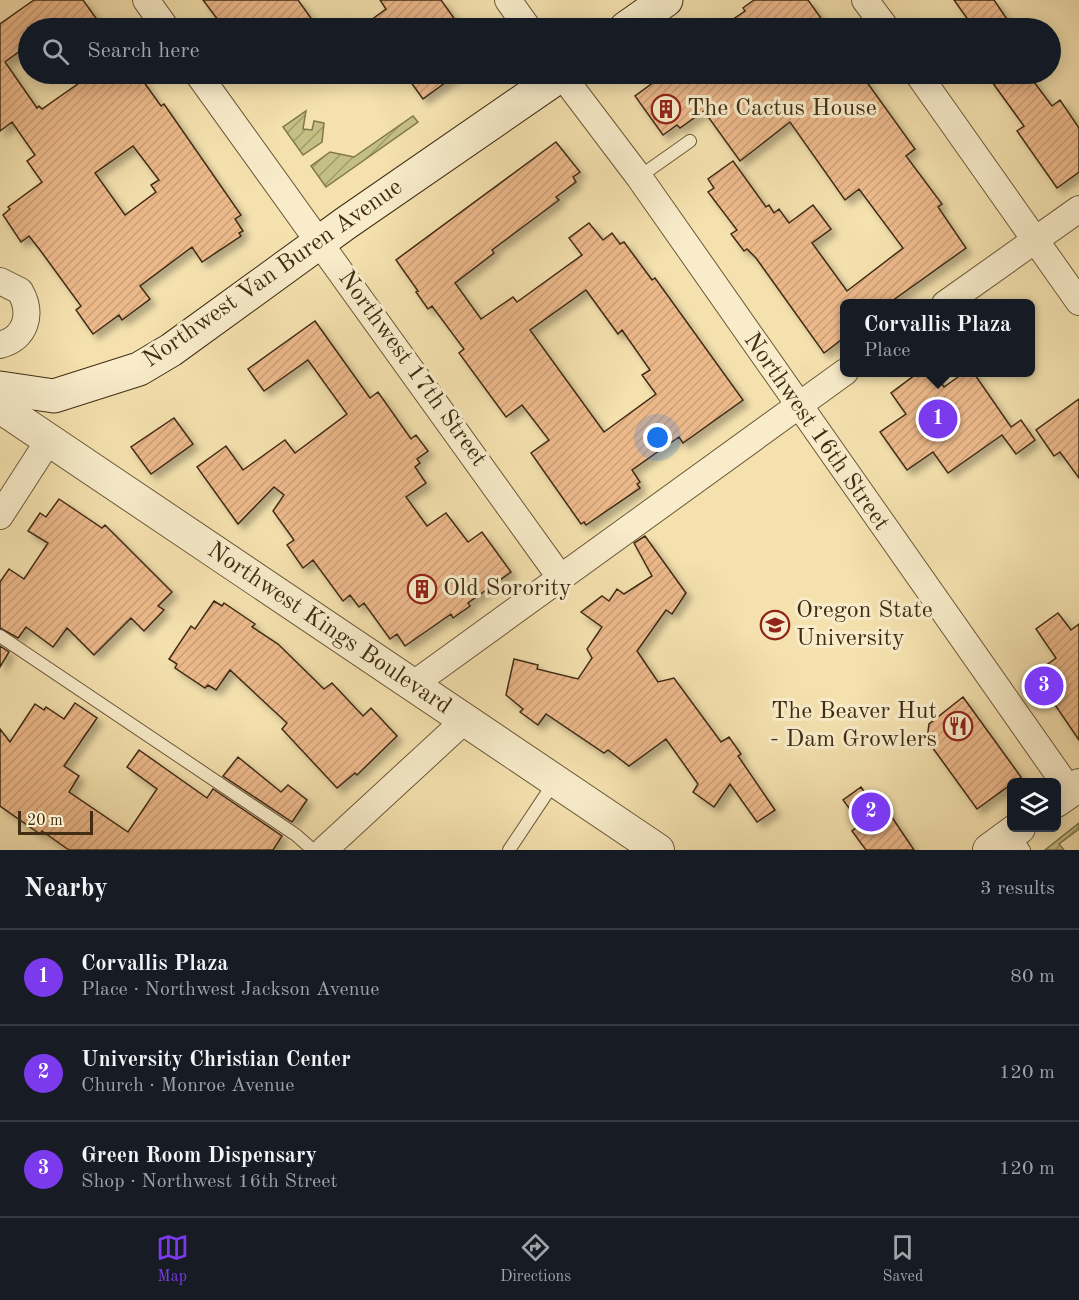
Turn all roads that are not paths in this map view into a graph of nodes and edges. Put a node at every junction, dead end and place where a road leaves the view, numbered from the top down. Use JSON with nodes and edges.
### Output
{"nodes":[{"id":1,"x":146,"y":0,"type":"edge"},
{"id":2,"x":508,"y":0,"type":"edge"},
{"id":3,"x":666,"y":0,"type":"edge"},
{"id":4,"x":865,"y":0,"type":"edge"},
{"id":5,"x":159,"y":18,"type":"edge"},
{"id":6,"x":521,"y":18,"type":"edge"},
{"id":7,"x":640,"y":18,"type":"edge"},
{"id":8,"x":878,"y":18,"type":"edge"},
{"id":9,"x":205,"y":84,"type":"edge"},
{"id":10,"x":547,"y":84,"type":"edge"},
{"id":11,"x":569,"y":84,"type":"edge"},
{"id":12,"x":925,"y":84,"type":"edge"},
{"id":13,"x":690,"y":141,"type":"dead end"},
{"id":14,"x":639,"y":177,"type":"junction"},
{"id":15,"x":1079,"y":210,"type":"edge"},
{"id":16,"x":1035,"y":241,"type":"junction"},
{"id":17,"x":320,"y":242,"type":"junction"},
{"id":18,"x":0,"y":281,"type":"edge"},
{"id":19,"x":951,"y":299,"type":"edge"},
{"id":20,"x":1079,"y":302,"type":"edge"},
{"id":21,"x":0,"y":345,"type":"edge"},
{"id":22,"x":840,"y":376,"type":"edge"},
{"id":23,"x":0,"y":388,"type":"edge"},
{"id":24,"x":54,"y":396,"type":"junction"},
{"id":25,"x":797,"y":406,"type":"junction"},
{"id":26,"x":0,"y":407,"type":"edge"},
{"id":27,"x":49,"y":440,"type":"junction"},
{"id":28,"x":0,"y":516,"type":"edge"},
{"id":29,"x":561,"y":577,"type":"junction"},
{"id":30,"x":0,"y":636,"type":"edge"},
{"id":31,"x":411,"y":686,"type":"junction"},
{"id":32,"x":465,"y":720,"type":"junction"},
{"id":33,"x":555,"y":780,"type":"junction"},
{"id":34,"x":1068,"y":792,"type":"edge"},
{"id":35,"x":313,"y":850,"type":"edge"},
{"id":36,"x":324,"y":850,"type":"edge"},
{"id":37,"x":509,"y":850,"type":"edge"},
{"id":38,"x":658,"y":850,"type":"edge"}],
"edges":[{"from":1,"to":5,"type":"street"},
{"from":2,"to":6,"type":"street"},
{"from":3,"to":7,"type":"main road"},
{"from":4,"to":8,"type":"street"},
{"from":9,"to":17,"type":"street","name":"Northwest 17th Street"},
{"from":10,"to":17,"type":"main road","name":"Northwest Van Buren Avenue"},
{"from":11,"to":14,"type":"street","name":"Northwest 16th Street"},
{"from":12,"to":16,"type":"street"},
{"from":13,"to":14,"type":"lane"},
{"from":14,"to":25,"type":"street","name":"Northwest 16th Street"},
{"from":15,"to":16,"type":"street"},
{"from":16,"to":19,"type":"street"},
{"from":16,"to":20,"type":"street"},
{"from":17,"to":24,"type":"main road","name":"Northwest Van Buren Avenue"},
{"from":17,"to":29,"type":"street","name":"Northwest 17th Street"},
{"from":18,"to":21,"type":"street"},
{"from":22,"to":25,"type":"street"},
{"from":23,"to":24,"type":"main road"},
{"from":24,"to":27,"type":"street"},
{"from":25,"to":29,"type":"street"},
{"from":25,"to":34,"type":"street","name":"Northwest 16th Street"},
{"from":26,"to":27,"type":"street","name":"Northwest Kings Boulevard"},
{"from":27,"to":28,"type":"street"},
{"from":27,"to":31,"type":"street","name":"Northwest Kings Boulevard"},
{"from":29,"to":31,"type":"street"},
{"from":30,"to":35,"type":"lane"},
{"from":31,"to":32,"type":"street","name":"Northwest Kings Boulevard"},
{"from":32,"to":33,"type":"street","name":"Northwest Kings Boulevard"},
{"from":32,"to":36,"type":"street"},
{"from":33,"to":37,"type":"lane"},
{"from":33,"to":38,"type":"street","name":"Northwest Kings Boulevard"}]}
